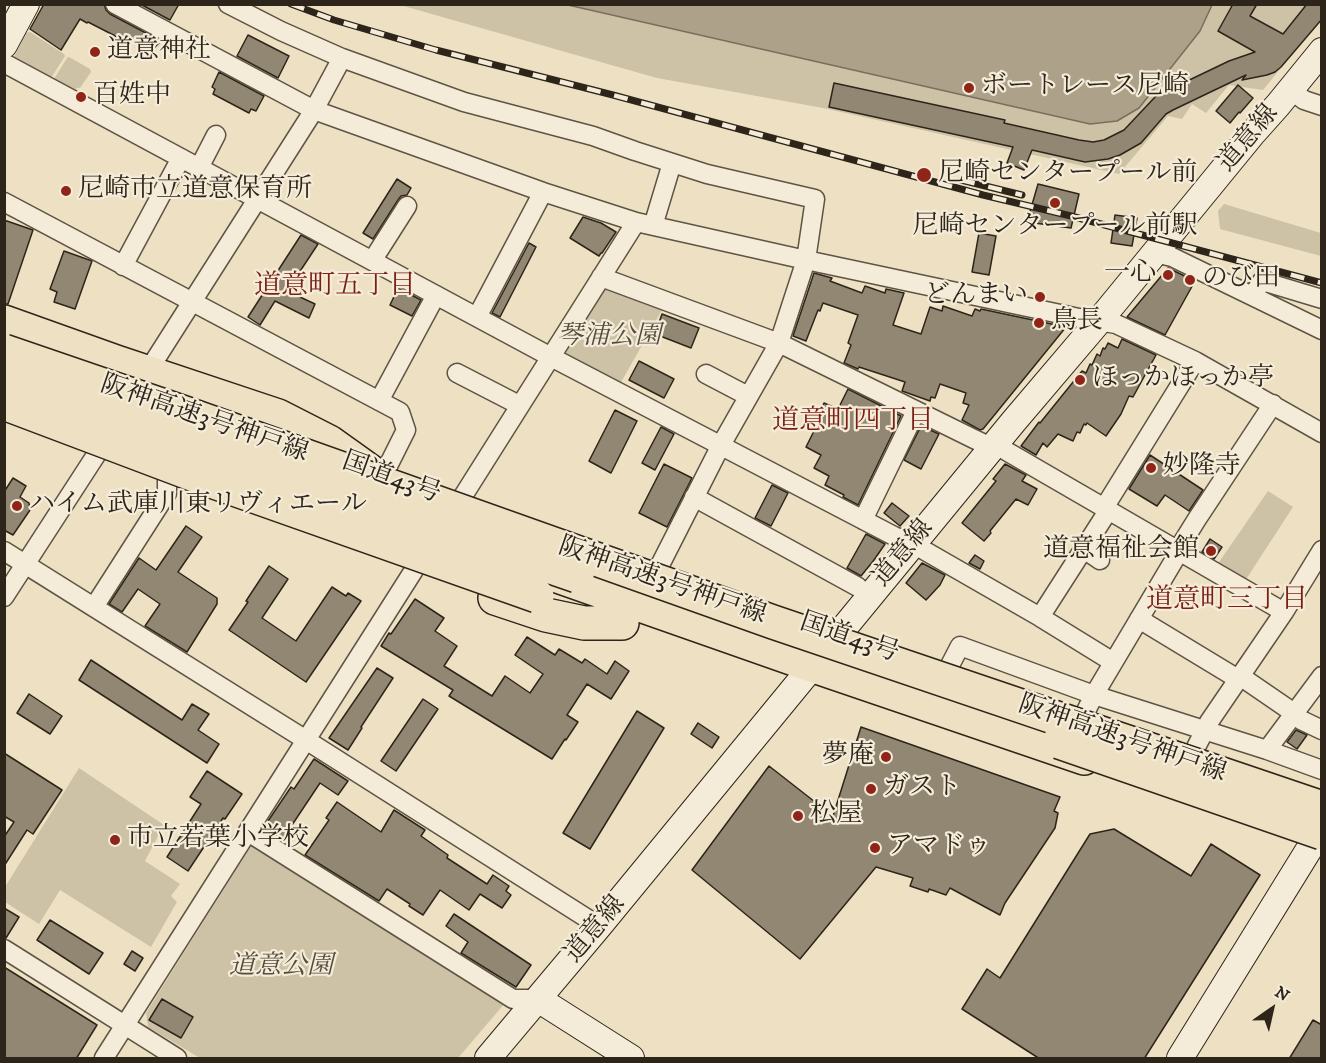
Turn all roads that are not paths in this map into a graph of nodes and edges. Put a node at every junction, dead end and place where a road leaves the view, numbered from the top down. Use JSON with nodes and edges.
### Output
{"nodes":[{"id":1,"x":26,"y":4,"type":"edge"},
{"id":2,"x":115,"y":4,"type":"edge"},
{"id":3,"x":228,"y":4,"type":"edge"},
{"id":4,"x":4,"y":45,"type":"edge"},
{"id":5,"x":1322,"y":51,"type":"edge"},
{"id":6,"x":342,"y":58,"type":"junction"},
{"id":7,"x":4,"y":63,"type":"edge"},
{"id":8,"x":1291,"y":90,"type":"junction"},
{"id":9,"x":1322,"y":106,"type":"edge"},
{"id":10,"x":314,"y":110,"type":"junction"},
{"id":11,"x":216,"y":134,"type":"dead end"},
{"id":12,"x":181,"y":158,"type":"junction"},
{"id":13,"x":672,"y":163,"type":"junction"},
{"id":14,"x":199,"y":168,"type":"junction"},
{"id":15,"x":543,"y":192,"type":"junction"},
{"id":16,"x":257,"y":199,"type":"junction"},
{"id":17,"x":4,"y":202,"type":"edge"},
{"id":18,"x":406,"y":206,"type":"dead end"},
{"id":19,"x":645,"y":224,"type":"junction"},
{"id":20,"x":1154,"y":253,"type":"junction"},
{"id":21,"x":806,"y":260,"type":"junction"},
{"id":22,"x":372,"y":261,"type":"junction"},
{"id":23,"x":123,"y":266,"type":"junction"},
{"id":24,"x":601,"y":277,"type":"junction"},
{"id":25,"x":1253,"y":295,"type":"junction"},
{"id":26,"x":436,"y":296,"type":"junction"},
{"id":27,"x":1322,"y":299,"type":"edge"},
{"id":28,"x":191,"y":302,"type":"junction"},
{"id":29,"x":4,"y":306,"type":"edge"},
{"id":30,"x":477,"y":317,"type":"junction"},
{"id":31,"x":1099,"y":321,"type":"junction"},
{"id":32,"x":4,"y":322,"type":"edge"},
{"id":33,"x":1322,"y":330,"type":"edge"},
{"id":34,"x":779,"y":344,"type":"junction"},
{"id":35,"x":4,"y":345,"type":"edge"},
{"id":36,"x":4,"y":351,"type":"edge"},
{"id":37,"x":550,"y":357,"type":"junction"},
{"id":38,"x":155,"y":360,"type":"junction"},
{"id":39,"x":1195,"y":361,"type":"junction"},
{"id":40,"x":457,"y":373,"type":"dead end"},
{"id":41,"x":706,"y":374,"type":"dead end"},
{"id":42,"x":4,"y":379,"type":"edge"},
{"id":43,"x":4,"y":386,"type":"edge"},
{"id":44,"x":748,"y":396,"type":"junction"},
{"id":45,"x":380,"y":401,"type":"junction"},
{"id":46,"x":4,"y":403,"type":"edge"},
{"id":47,"x":1273,"y":404,"type":"junction"},
{"id":48,"x":519,"y":405,"type":"junction"},
{"id":49,"x":916,"y":411,"type":"junction"},
{"id":50,"x":116,"y":425,"type":"junction"},
{"id":51,"x":1322,"y":433,"type":"edge"},
{"id":52,"x":329,"y":442,"type":"junction"},
{"id":53,"x":721,"y":446,"type":"junction"},
{"id":54,"x":993,"y":447,"type":"junction"},
{"id":55,"x":166,"y":457,"type":"junction"},
{"id":56,"x":377,"y":474,"type":"junction"},
{"id":57,"x":694,"y":497,"type":"junction"},
{"id":58,"x":458,"y":504,"type":"junction"},
{"id":59,"x":1106,"y":510,"type":"junction"},
{"id":60,"x":863,"y":520,"type":"junction"},
{"id":61,"x":913,"y":544,"type":"junction"},
{"id":62,"x":1084,"y":549,"type":"junction"},
{"id":63,"x":1322,"y":550,"type":"edge"},
{"id":64,"x":4,"y":551,"type":"edge"},
{"id":65,"x":1178,"y":552,"type":"junction"},
{"id":66,"x":1100,"y":560,"type":"dead end"},
{"id":67,"x":26,"y":564,"type":"junction"},
{"id":68,"x":414,"y":570,"type":"junction"},
{"id":69,"x":656,"y":573,"type":"junction"},
{"id":70,"x":858,"y":587,"type":"dead end"},
{"id":71,"x":4,"y":597,"type":"edge"},
{"id":72,"x":94,"y":607,"type":"junction"},
{"id":73,"x":1284,"y":612,"type":"junction"},
{"id":74,"x":1040,"y":618,"type":"junction"},
{"id":75,"x":1139,"y":619,"type":"junction"},
{"id":76,"x":622,"y":623,"type":"junction"},
{"id":77,"x":837,"y":635,"type":"junction"},
{"id":78,"x":736,"y":638,"type":"junction"},
{"id":79,"x":1113,"y":662,"type":"junction"},
{"id":80,"x":814,"y":666,"type":"junction"},
{"id":81,"x":1322,"y":676,"type":"edge"},
{"id":82,"x":1239,"y":678,"type":"junction"},
{"id":83,"x":1088,"y":707,"type":"junction"},
{"id":84,"x":1294,"y":713,"type":"junction"},
{"id":85,"x":1322,"y":730,"type":"edge"},
{"id":86,"x":306,"y":740,"type":"junction"},
{"id":87,"x":1198,"y":744,"type":"junction"},
{"id":88,"x":1267,"y":750,"type":"junction"},
{"id":89,"x":1322,"y":770,"type":"edge"},
{"id":90,"x":1322,"y":801,"type":"edge"},
{"id":91,"x":1320,"y":830,"type":"edge"},
{"id":92,"x":248,"y":832,"type":"junction"},
{"id":93,"x":599,"y":926,"type":"junction"},
{"id":94,"x":4,"y":949,"type":"edge"},
{"id":95,"x":538,"y":999,"type":"junction"},
{"id":96,"x":126,"y":1025,"type":"junction"},
{"id":97,"x":104,"y":1059,"type":"edge"},
{"id":98,"x":177,"y":1059,"type":"edge"},
{"id":99,"x":488,"y":1059,"type":"edge"},
{"id":100,"x":631,"y":1059,"type":"edge"},
{"id":101,"x":1180,"y":1059,"type":"edge"}],
"edges":[{"from":1,"to":4,"type":"street"},
{"from":2,"to":10,"type":"street"},
{"from":3,"to":6,"type":"street"},
{"from":5,"to":8,"type":"street","name":"道意線"},
{"from":6,"to":10,"type":"street"},
{"from":6,"to":13,"type":"street"},
{"from":7,"to":12,"type":"street"},
{"from":8,"to":9,"type":"street"},
{"from":8,"to":20,"type":"street","name":"道意線"},
{"from":10,"to":15,"type":"street"},
{"from":10,"to":16,"type":"street"},
{"from":11,"to":14,"type":"street"},
{"from":12,"to":14,"type":"street"},
{"from":12,"to":23,"type":"street"},
{"from":13,"to":19,"type":"street"},
{"from":13,"to":21,"type":"street"},
{"from":14,"to":16,"type":"street"},
{"from":15,"to":19,"type":"street"},
{"from":15,"to":30,"type":"street"},
{"from":16,"to":22,"type":"street"},
{"from":16,"to":28,"type":"street"},
{"from":17,"to":23,"type":"street"},
{"from":18,"to":22,"type":"street"},
{"from":19,"to":21,"type":"street"},
{"from":19,"to":24,"type":"street"},
{"from":20,"to":25,"type":"street"},
{"from":20,"to":31,"type":"street","name":"道意線"},
{"from":21,"to":31,"type":"street"},
{"from":21,"to":34,"type":"street"},
{"from":22,"to":26,"type":"street"},
{"from":23,"to":28,"type":"street"},
{"from":24,"to":34,"type":"street"},
{"from":24,"to":37,"type":"street"},
{"from":25,"to":27,"type":"street"},
{"from":25,"to":33,"type":"street"},
{"from":26,"to":30,"type":"street"},
{"from":26,"to":45,"type":"street"},
{"from":28,"to":38,"type":"street"},
{"from":28,"to":45,"type":"street"},
{"from":29,"to":38,"type":"highway"},
{"from":30,"to":37,"type":"street"},
{"from":31,"to":39,"type":"street"},
{"from":31,"to":54,"type":"street","name":"道意線"},
{"from":32,"to":52,"type":"highway"},
{"from":34,"to":44,"type":"street"},
{"from":34,"to":49,"type":"street"},
{"from":35,"to":56,"type":"highway","name":"国道43号"},
{"from":36,"to":91,"type":"highway","name":"阪神高速3号神戸線","bridge":true},
{"from":37,"to":48,"type":"street"},
{"from":37,"to":53,"type":"street"},
{"from":38,"to":52,"type":"highway"},
{"from":39,"to":47,"type":"street"},
{"from":39,"to":59,"type":"street"},
{"from":40,"to":48,"type":"street"},
{"from":41,"to":44,"type":"street"},
{"from":42,"to":91,"type":"highway","name":"阪神高速3号神戸線","bridge":true},
{"from":43,"to":50,"type":"highway","name":"国道43号"},
{"from":44,"to":53,"type":"street"},
{"from":45,"to":56,"type":"street"},
{"from":46,"to":76,"type":"highway","bridge":true},
{"from":47,"to":51,"type":"street"},
{"from":47,"to":65,"type":"street"},
{"from":48,"to":58,"type":"street"},
{"from":49,"to":54,"type":"street"},
{"from":49,"to":60,"type":"street"},
{"from":50,"to":55,"type":"highway","name":"国道43号"},
{"from":50,"to":67,"type":"street"},
{"from":52,"to":56,"type":"highway"},
{"from":53,"to":57,"type":"street"},
{"from":53,"to":60,"type":"street"},
{"from":54,"to":59,"type":"street"},
{"from":54,"to":61,"type":"street","name":"道意線"},
{"from":55,"to":68,"type":"highway"},
{"from":55,"to":72,"type":"street"},
{"from":55,"to":78,"type":"highway","name":"国道43号"},
{"from":56,"to":58,"type":"highway","name":"国道43号"},
{"from":57,"to":69,"type":"street"},
{"from":57,"to":70,"type":"street"},
{"from":58,"to":69,"type":"highway","name":"国道43号"},
{"from":59,"to":62,"type":"street"},
{"from":59,"to":65,"type":"street"},
{"from":60,"to":61,"type":"street"},
{"from":61,"to":74,"type":"street"},
{"from":61,"to":77,"type":"street","name":"道意線"},
{"from":62,"to":66,"type":"street"},
{"from":62,"to":74,"type":"street"},
{"from":63,"to":73,"type":"street"},
{"from":64,"to":67,"type":"street"},
{"from":65,"to":73,"type":"street"},
{"from":65,"to":75,"type":"street"},
{"from":67,"to":71,"type":"street"},
{"from":67,"to":72,"type":"street"},
{"from":68,"to":76,"type":"highway"},
{"from":68,"to":86,"type":"street"},
{"from":69,"to":77,"type":"highway","name":"国道43号"},
{"from":72,"to":86,"type":"street"},
{"from":73,"to":82,"type":"street"},
{"from":74,"to":79,"type":"street"},
{"from":75,"to":79,"type":"street"},
{"from":75,"to":82,"type":"street"},
{"from":76,"to":78,"type":"highway"},
{"from":77,"to":80,"type":"street","name":"道意線"},
{"from":77,"to":83,"type":"highway","name":"国道43号"},
{"from":78,"to":80,"type":"highway","name":"国道43号"},
{"from":79,"to":83,"type":"street"},
{"from":80,"to":91,"type":"highway","name":"国道43号"},
{"from":80,"to":93,"type":"street","name":"道意線"},
{"from":81,"to":84,"type":"street"},
{"from":82,"to":84,"type":"street"},
{"from":82,"to":87,"type":"street"},
{"from":83,"to":87,"type":"highway","name":"国道43号"},
{"from":84,"to":85,"type":"street"},
{"from":84,"to":88,"type":"street"},
{"from":86,"to":92,"type":"street"},
{"from":86,"to":93,"type":"street"},
{"from":87,"to":88,"type":"street"},
{"from":87,"to":90,"type":"highway","name":"国道43号"},
{"from":88,"to":89,"type":"street"},
{"from":91,"to":101,"type":"street"},
{"from":92,"to":95,"type":"street"},
{"from":92,"to":96,"type":"street"},
{"from":93,"to":95,"type":"street","name":"道意線"},
{"from":94,"to":96,"type":"street"},
{"from":95,"to":99,"type":"street","name":"道意線"},
{"from":95,"to":100,"type":"street"},
{"from":96,"to":97,"type":"street"},
{"from":96,"to":98,"type":"street"}]}
